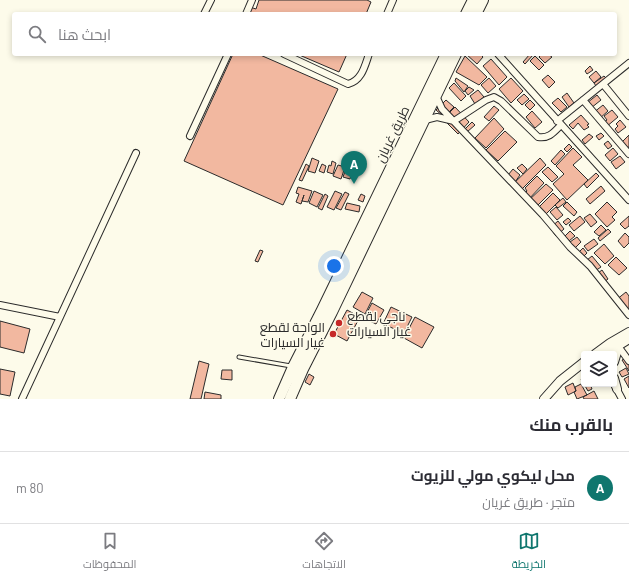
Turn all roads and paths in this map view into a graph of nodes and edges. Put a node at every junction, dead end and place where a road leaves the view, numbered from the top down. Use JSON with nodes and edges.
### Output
{"nodes":[{"id":1,"x":211,"y":0,"type":"edge"},
{"id":2,"x":252,"y":0,"type":"edge"},
{"id":3,"x":472,"y":0,"type":"edge"},
{"id":4,"x":483,"y":0,"type":"edge"},
{"id":5,"x":390,"y":1,"type":"edge"},
{"id":6,"x":205,"y":12,"type":"edge"},
{"id":7,"x":247,"y":12,"type":"edge"},
{"id":8,"x":387,"y":12,"type":"edge"},
{"id":9,"x":467,"y":12,"type":"edge"},
{"id":10,"x":477,"y":12,"type":"edge"},
{"id":11,"x":227,"y":56,"type":"edge"},
{"id":12,"x":288,"y":56,"type":"edge"},
{"id":13,"x":368,"y":56,"type":"edge"},
{"id":14,"x":445,"y":56,"type":"edge"},
{"id":15,"x":455,"y":56,"type":"edge"},
{"id":16,"x":500,"y":56,"type":"edge"},
{"id":17,"x":629,"y":63,"type":"edge"},
{"id":18,"x":603,"y":84,"type":"junction"},
{"id":19,"x":436,"y":95,"type":"junction"},
{"id":20,"x":583,"y":100,"type":"junction"},
{"id":21,"x":629,"y":116,"type":"edge"},
{"id":22,"x":425,"y":120,"type":"junction"},
{"id":23,"x":454,"y":121,"type":"junction"},
{"id":24,"x":559,"y":123,"type":"junction"},
{"id":25,"x":190,"y":136,"type":"dead end"},
{"id":26,"x":136,"y":153,"type":"dead end"},
{"id":27,"x":629,"y":154,"type":"edge"},
{"id":28,"x":629,"y":200,"type":"edge"},
{"id":29,"x":0,"y":304,"type":"edge"},
{"id":30,"x":629,"y":315,"type":"edge"},
{"id":31,"x":60,"y":317,"type":"junction"},
{"id":32,"x":629,"y":332,"type":"edge"},
{"id":33,"x":629,"y":339,"type":"edge"},
{"id":34,"x":616,"y":347,"type":"junction"},
{"id":35,"x":601,"y":351,"type":"edge"},
{"id":36,"x":606,"y":351,"type":"edge"},
{"id":37,"x":617,"y":351,"type":"edge"},
{"id":38,"x":239,"y":357,"type":"dead end"},
{"id":39,"x":629,"y":361,"type":"edge"},
{"id":40,"x":581,"y":365,"type":"edge"},
{"id":41,"x":298,"y":368,"type":"junction"},
{"id":42,"x":616,"y":387,"type":"edge"},
{"id":43,"x":546,"y":398,"type":"edge"},
{"id":44,"x":22,"y":399,"type":"edge"},
{"id":45,"x":279,"y":399,"type":"edge"},
{"id":46,"x":290,"y":399,"type":"edge"},
{"id":47,"x":622,"y":399,"type":"edge"}],
"edges":[{"from":1,"to":6,"type":"street"},
{"from":2,"to":7,"type":"street"},
{"from":3,"to":9,"type":"highway"},
{"from":4,"to":10,"type":"highway"},
{"from":5,"to":8,"type":"street"},
{"from":11,"to":25,"type":"street"},
{"from":12,"to":13,"type":"street"},
{"from":14,"to":41,"type":"highway","name":"طريق غريان"},
{"from":15,"to":19,"type":"highway","name":"طريق غريان"},
{"from":16,"to":24,"type":"street"},
{"from":17,"to":18,"type":"street"},
{"from":18,"to":20,"type":"street"},
{"from":18,"to":21,"type":"street"},
{"from":19,"to":22,"type":"highway","name":"طريق غريان"},
{"from":19,"to":23,"type":"street"},
{"from":20,"to":24,"type":"street"},
{"from":20,"to":27,"type":"street"},
{"from":22,"to":23,"type":"street"},
{"from":22,"to":41,"type":"highway","name":"طريق غريان"},
{"from":23,"to":24,"type":"street"},
{"from":23,"to":30,"type":"street"},
{"from":24,"to":28,"type":"street"},
{"from":26,"to":31,"type":"street"},
{"from":29,"to":31,"type":"street"},
{"from":31,"to":44,"type":"street"},
{"from":32,"to":35,"type":"street"},
{"from":33,"to":34,"type":"street"},
{"from":34,"to":36,"type":"street"},
{"from":34,"to":37,"type":"street"},
{"from":34,"to":39,"type":"street"},
{"from":38,"to":41,"type":"lane"},
{"from":40,"to":43,"type":"street"},
{"from":41,"to":45,"type":"highway","name":"طريق غريان"},
{"from":41,"to":46,"type":"highway","name":"طريق غريان"},
{"from":42,"to":47,"type":"street"}]}
